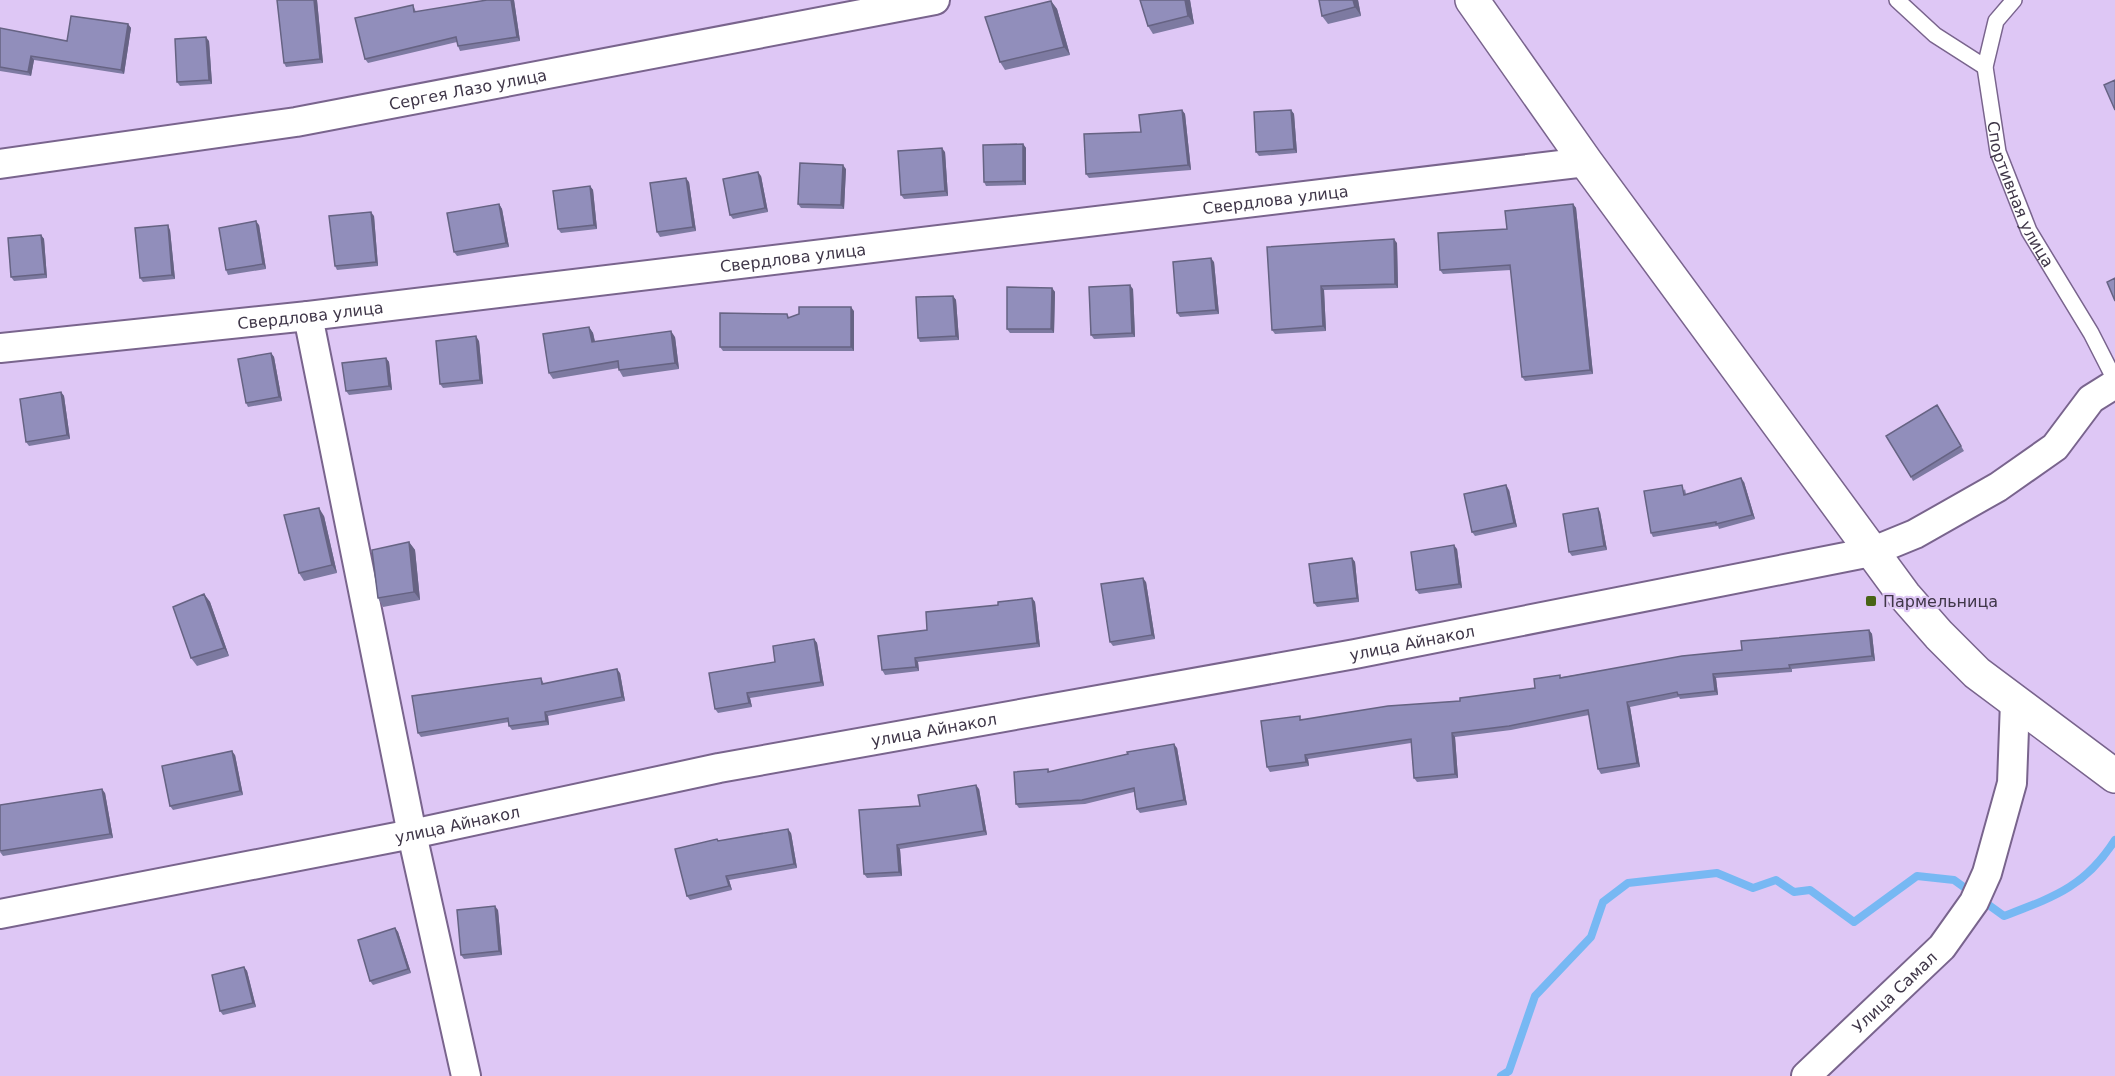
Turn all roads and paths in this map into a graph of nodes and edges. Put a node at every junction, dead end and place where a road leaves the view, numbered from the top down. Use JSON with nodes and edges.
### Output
{"nodes":[{"id":1,"x":935,"y":0,"type":"edge"},
{"id":2,"x":1472,"y":0,"type":"edge"},
{"id":3,"x":1897,"y":0,"type":"edge"},
{"id":4,"x":2014,"y":0,"type":"edge"},
{"id":5,"x":1985,"y":68,"type":"junction"},
{"id":6,"x":1586,"y":162,"type":"junction"},
{"id":7,"x":0,"y":164,"type":"edge"},
{"id":8,"x":308,"y":316,"type":"junction"},
{"id":9,"x":0,"y":348,"type":"edge"},
{"id":10,"x":2115,"y":382,"type":"edge"},
{"id":11,"x":1871,"y":552,"type":"junction"},
{"id":12,"x":2015,"y":702,"type":"junction"},
{"id":13,"x":2115,"y":776,"type":"edge"},
{"id":14,"x":412,"y":834,"type":"junction"},
{"id":15,"x":0,"y":914,"type":"edge"},
{"id":16,"x":466,"y":1076,"type":"edge"},
{"id":17,"x":1806,"y":1076,"type":"edge"}],
"edges":[{"from":1,"to":7,"type":"street","name":"Сергея Лазо улица"},
{"from":2,"to":6,"type":"main road"},
{"from":3,"to":5,"type":"lane"},
{"from":4,"to":5,"type":"lane","name":"Спортивная улица"},
{"from":5,"to":10,"type":"lane","name":"Спортивная улица"},
{"from":6,"to":8,"type":"street","name":"Свердлова улица"},
{"from":6,"to":11,"type":"main road"},
{"from":8,"to":9,"type":"street","name":"Свердлова улица"},
{"from":8,"to":14,"type":"street"},
{"from":10,"to":11,"type":"street","name":"Спортивная улица"},
{"from":11,"to":12,"type":"main road"},
{"from":11,"to":14,"type":"street","name":"улица Айнакол"},
{"from":12,"to":13,"type":"main road"},
{"from":12,"to":17,"type":"street","name":"Улица Самал"},
{"from":14,"to":15,"type":"street","name":"улица Айнакол"},
{"from":14,"to":16,"type":"street"}]}
